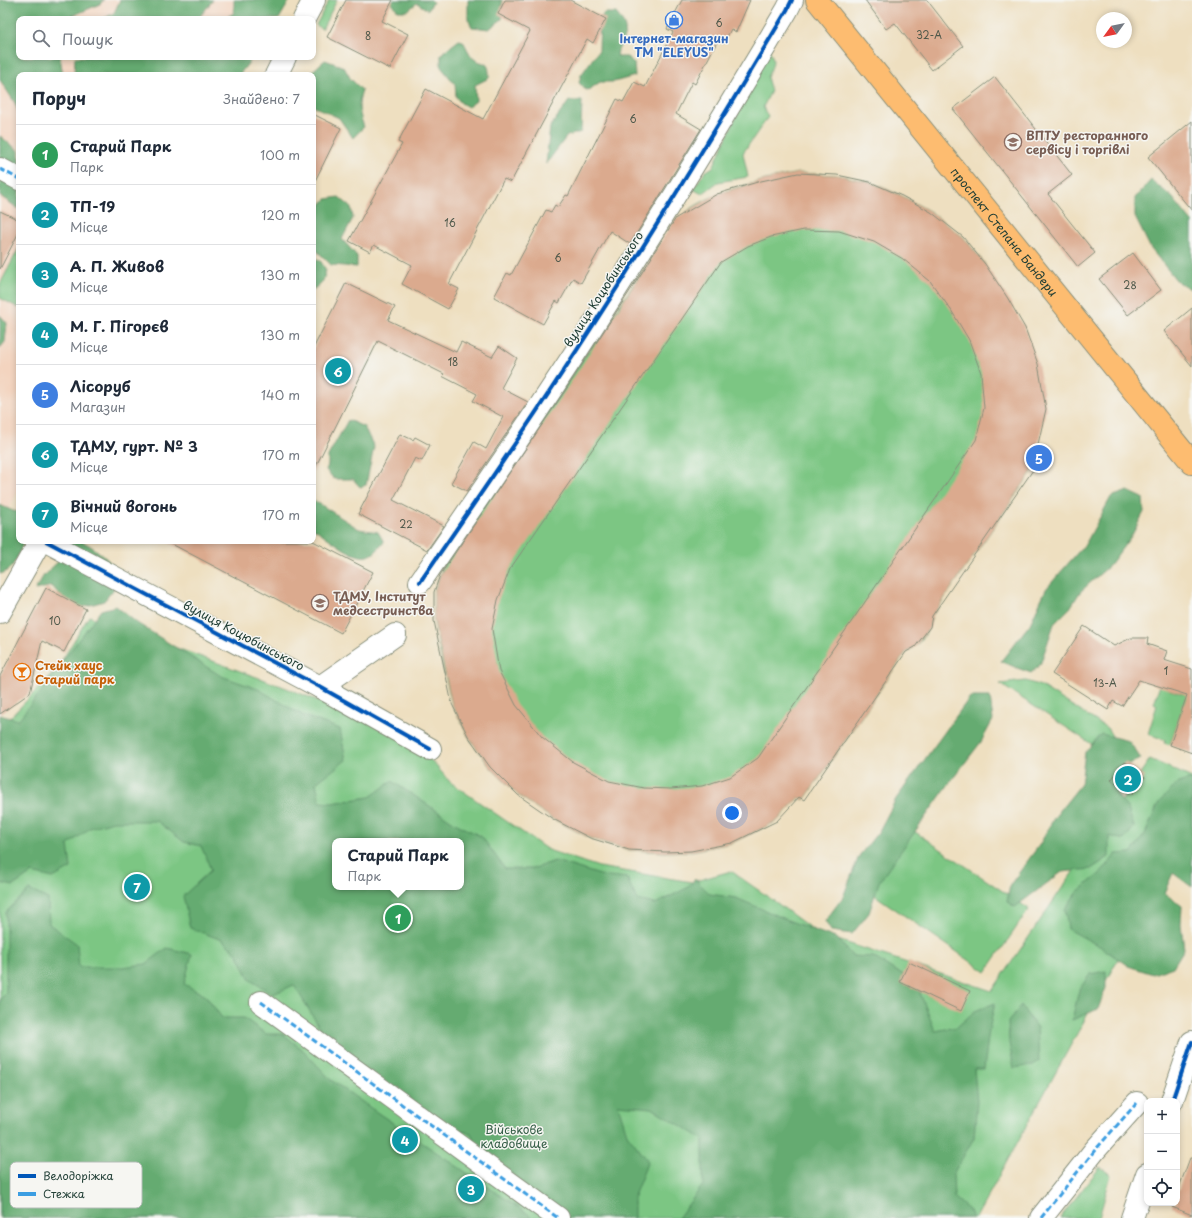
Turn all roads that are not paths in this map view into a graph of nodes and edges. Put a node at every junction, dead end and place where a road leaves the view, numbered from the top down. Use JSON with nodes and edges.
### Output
{"nodes":[{"id":1,"x":314,"y":0,"type":"edge"},
{"id":2,"x":792,"y":0,"type":"edge"},
{"id":3,"x":817,"y":0,"type":"edge"},
{"id":4,"x":306,"y":16,"type":"edge"},
{"id":5,"x":284,"y":60,"type":"edge"},
{"id":6,"x":278,"y":72,"type":"edge"},
{"id":7,"x":0,"y":169,"type":"edge"},
{"id":8,"x":16,"y":177,"type":"edge"},
{"id":9,"x":1192,"y":463,"type":"edge"},
{"id":10,"x":38,"y":544,"type":"edge"},
{"id":11,"x":52,"y":544,"type":"edge"},
{"id":12,"x":420,"y":582,"type":"dead end"},
{"id":13,"x":0,"y":612,"type":"edge"},
{"id":14,"x":395,"y":635,"type":"dead end"},
{"id":15,"x":320,"y":687,"type":"junction"},
{"id":16,"x":430,"y":749,"type":"dead end"},
{"id":17,"x":262,"y":1002,"type":"dead end"},
{"id":18,"x":1192,"y":1042,"type":"edge"},
{"id":19,"x":1173,"y":1098,"type":"edge"},
{"id":20,"x":1137,"y":1103,"type":"dead end"},
{"id":21,"x":1144,"y":1183,"type":"edge"},
{"id":22,"x":558,"y":1218,"type":"edge"},
{"id":23,"x":1041,"y":1218,"type":"edge"},
{"id":24,"x":1132,"y":1218,"type":"edge"}],
"edges":[{"from":1,"to":4,"type":"street"},
{"from":2,"to":12,"type":"street","name":"вулиця Коцюбинського"},
{"from":3,"to":9,"type":"main road","name":"проспект Степана Бандери"},
{"from":5,"to":6,"type":"street"},
{"from":7,"to":8,"type":"street"},
{"from":10,"to":13,"type":"street"},
{"from":11,"to":15,"type":"street","name":"вулиця Коцюбинського"},
{"from":14,"to":15,"type":"street"},
{"from":15,"to":16,"type":"street","name":"вулиця Коцюбинського"},
{"from":17,"to":22,"type":"street"},
{"from":18,"to":19,"type":"street"},
{"from":20,"to":23,"type":"street"},
{"from":21,"to":24,"type":"street"}]}
